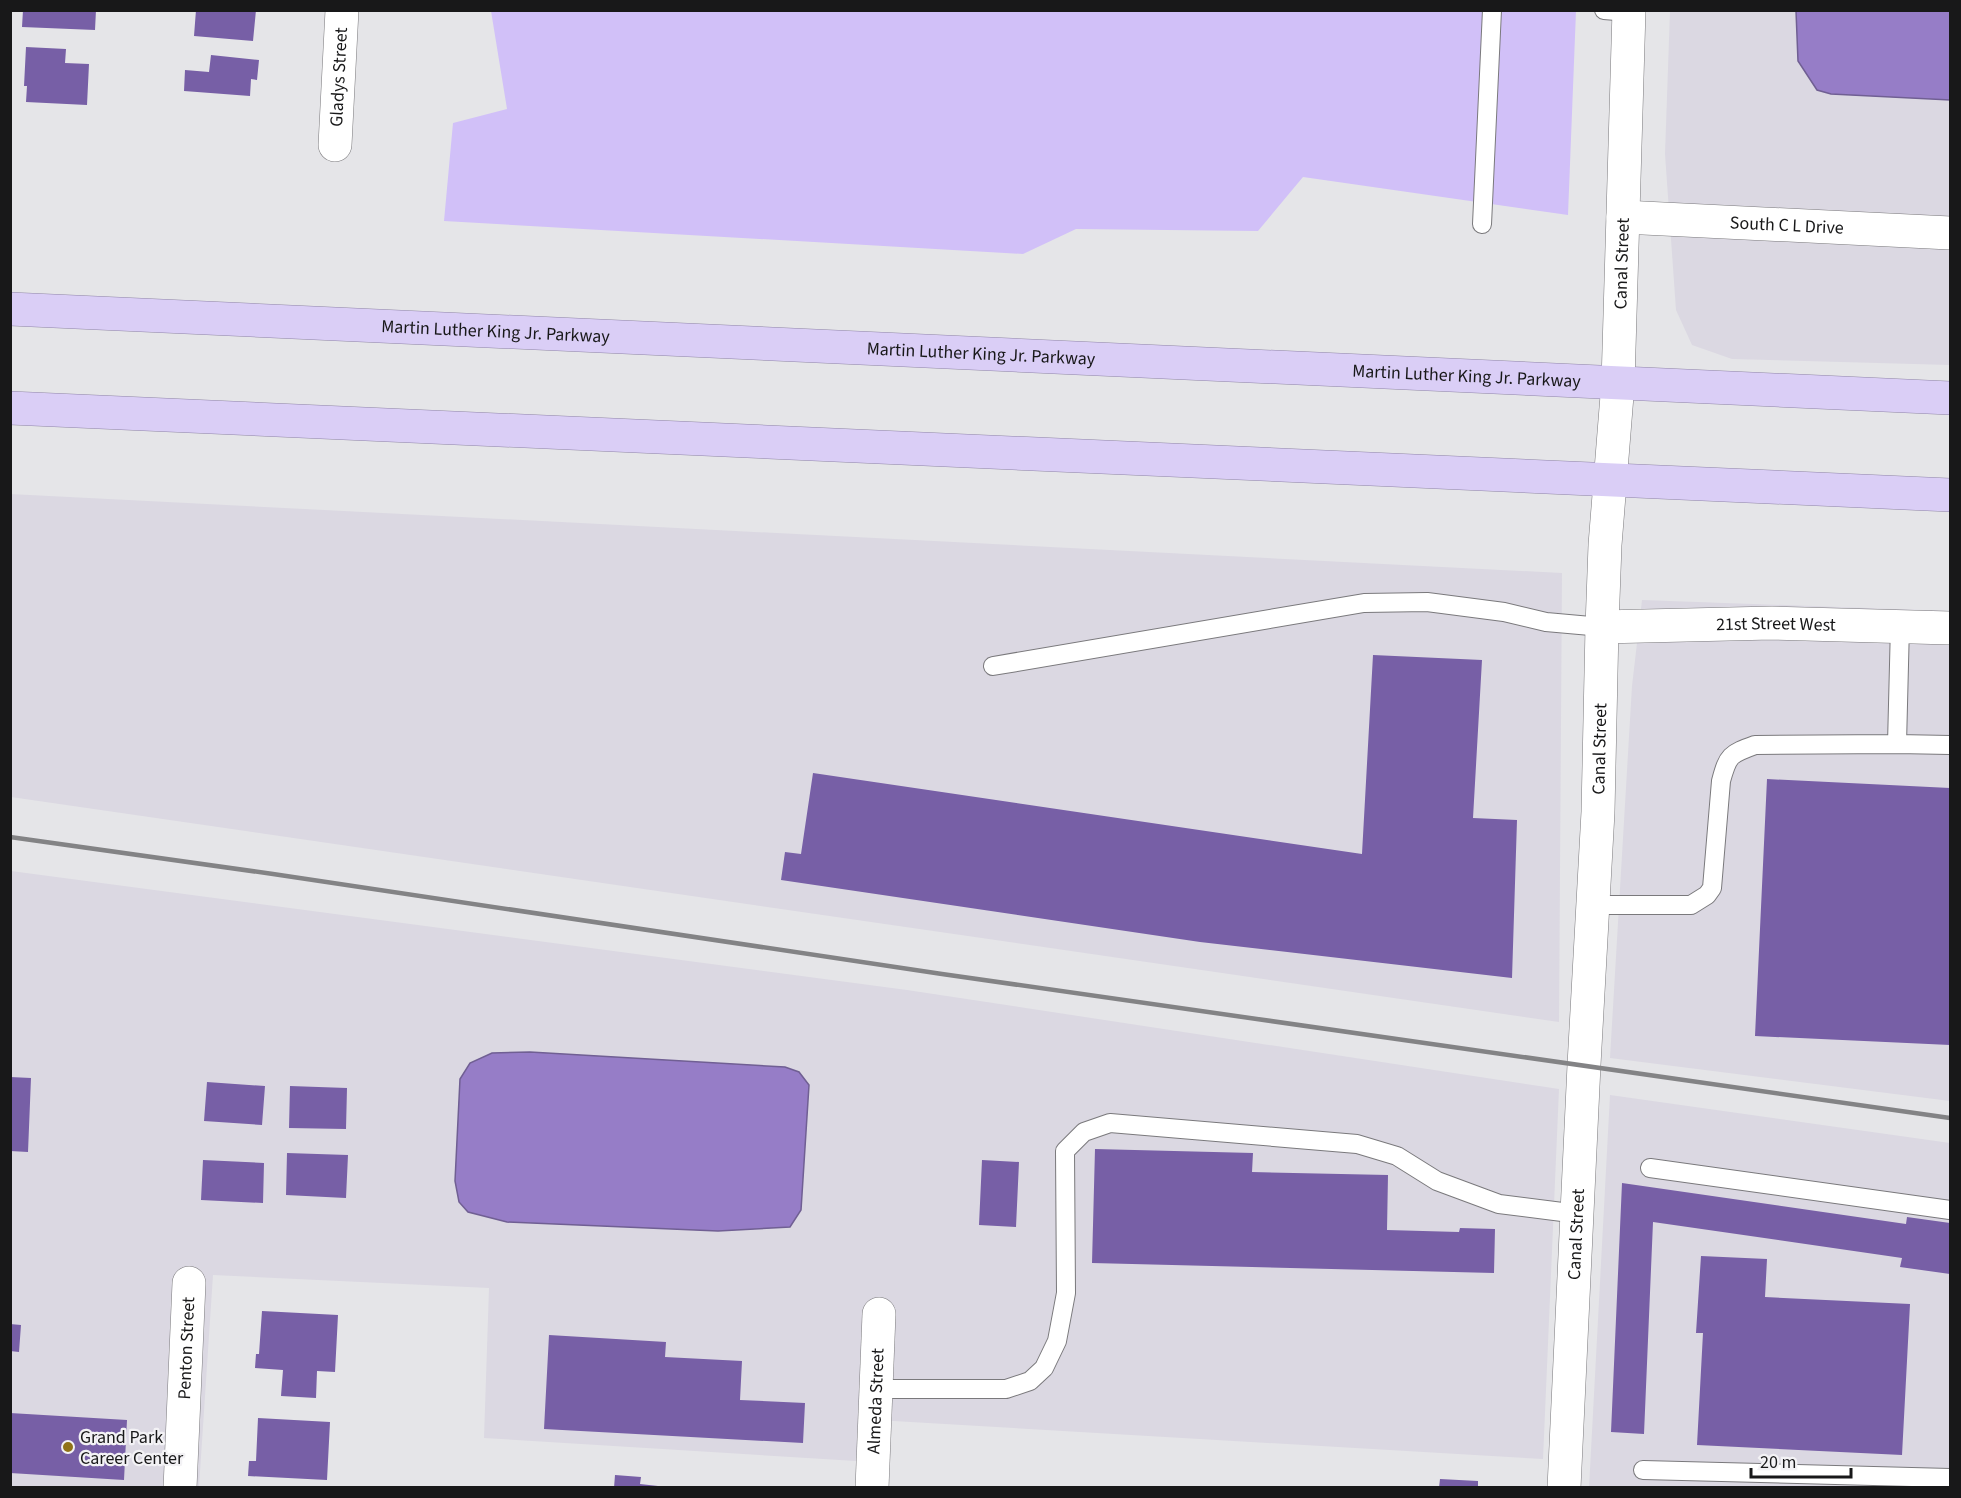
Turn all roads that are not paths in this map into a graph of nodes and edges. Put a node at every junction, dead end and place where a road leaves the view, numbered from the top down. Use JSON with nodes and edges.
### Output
{"nodes":[{"id":1,"x":342,"y":10,"type":"edge"},
{"id":2,"x":1492,"y":10,"type":"edge"},
{"id":3,"x":1620,"y":11,"type":"edge"},
{"id":4,"x":335,"y":145,"type":"dead end"},
{"id":5,"x":1623,"y":217,"type":"junction"},
{"id":6,"x":1482,"y":224,"type":"dead end"},
{"id":7,"x":1950,"y":233,"type":"edge"},
{"id":8,"x":10,"y":309,"type":"edge"},
{"id":9,"x":1618,"y":383,"type":"junction"},
{"id":10,"x":1950,"y":398,"type":"edge"},
{"id":11,"x":10,"y":408,"type":"edge"},
{"id":12,"x":1610,"y":480,"type":"junction"},
{"id":13,"x":1950,"y":495,"type":"edge"},
{"id":14,"x":1900,"y":625,"type":"junction"},
{"id":15,"x":1602,"y":627,"type":"junction"},
{"id":16,"x":1950,"y":628,"type":"edge"},
{"id":17,"x":993,"y":666,"type":"dead end"},
{"id":18,"x":1897,"y":744,"type":"junction"},
{"id":19,"x":1950,"y":745,"type":"edge"},
{"id":20,"x":1593,"y":905,"type":"junction"},
{"id":21,"x":1650,"y":1168,"type":"dead end"},
{"id":22,"x":1950,"y":1210,"type":"edge"},
{"id":23,"x":1578,"y":1214,"type":"junction"},
{"id":24,"x":189,"y":1283,"type":"dead end"},
{"id":25,"x":879,"y":1314,"type":"dead end"},
{"id":26,"x":876,"y":1389,"type":"junction"},
{"id":27,"x":1643,"y":1470,"type":"dead end"},
{"id":28,"x":1950,"y":1478,"type":"edge"},
{"id":29,"x":180,"y":1488,"type":"edge"},
{"id":30,"x":872,"y":1488,"type":"edge"},
{"id":31,"x":1564,"y":1488,"type":"edge"}],
"edges":[{"from":1,"to":4,"type":"street","name":"Gladys Street"},
{"from":2,"to":6,"type":"lane"},
{"from":3,"to":5,"type":"street","name":"Canal Street"},
{"from":5,"to":7,"type":"street","name":"South C L Drive"},
{"from":5,"to":9,"type":"street","name":"Canal Street"},
{"from":8,"to":9,"type":"highway","name":"Martin Luther King Jr. Parkway"},
{"from":9,"to":10,"type":"highway","name":"Martin Luther King Jr. Parkway"},
{"from":9,"to":12,"type":"street","name":"Canal Street"},
{"from":11,"to":12,"type":"highway"},
{"from":12,"to":13,"type":"highway"},
{"from":12,"to":15,"type":"street","name":"Canal Street"},
{"from":14,"to":15,"type":"street","name":"21st Street West"},
{"from":14,"to":16,"type":"street","name":"21st Street West"},
{"from":14,"to":18,"type":"lane"},
{"from":15,"to":17,"type":"lane"},
{"from":15,"to":20,"type":"street","name":"Canal Street"},
{"from":18,"to":19,"type":"lane"},
{"from":18,"to":20,"type":"lane"},
{"from":20,"to":23,"type":"street","name":"Canal Street"},
{"from":21,"to":22,"type":"lane"},
{"from":23,"to":26,"type":"lane"},
{"from":23,"to":31,"type":"street","name":"Canal Street"},
{"from":24,"to":29,"type":"street","name":"Penton Street"},
{"from":25,"to":26,"type":"street","name":"Almeda Street"},
{"from":26,"to":30,"type":"street","name":"Almeda Street"},
{"from":27,"to":28,"type":"lane"}]}
